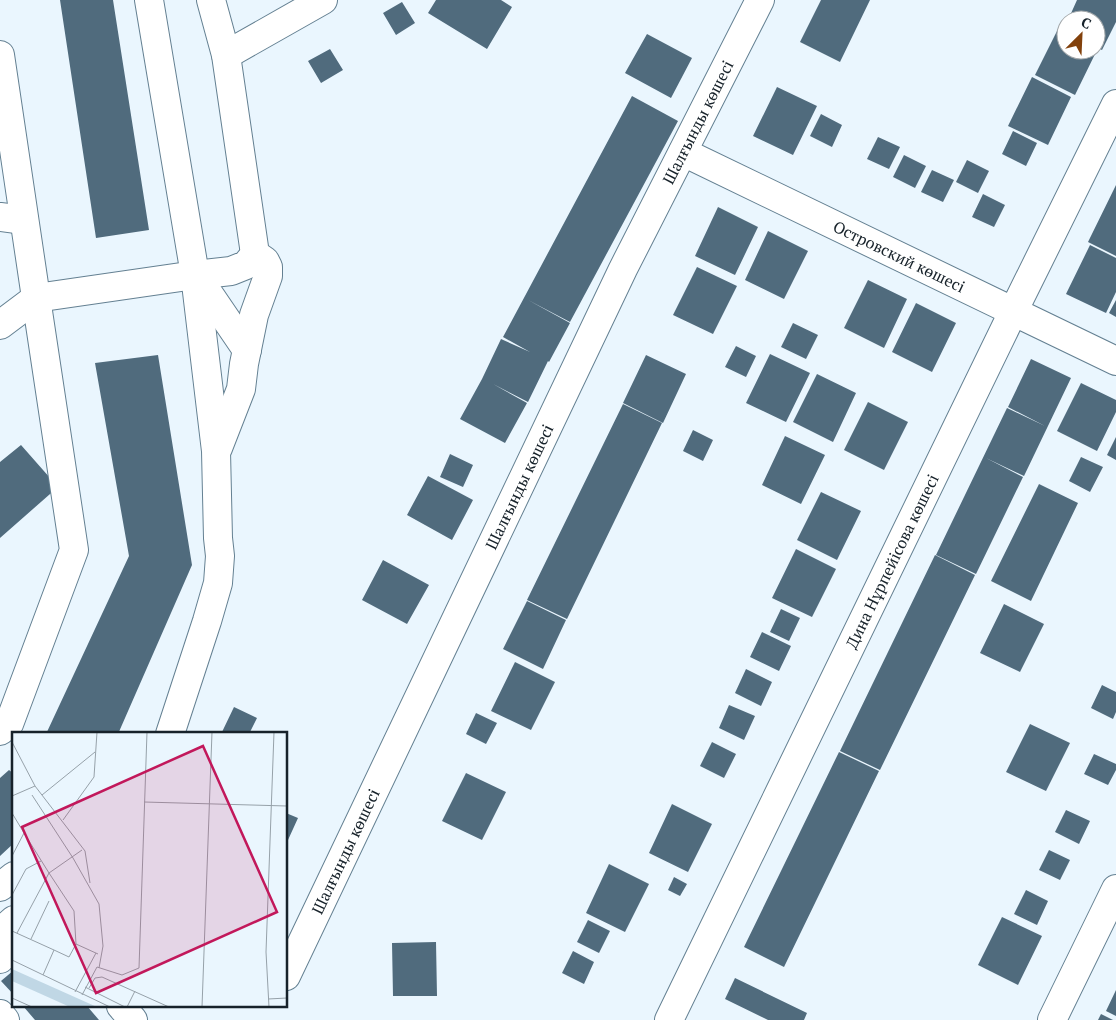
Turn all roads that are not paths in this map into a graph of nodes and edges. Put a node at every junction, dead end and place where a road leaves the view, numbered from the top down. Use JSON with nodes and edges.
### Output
{"nodes":[{"id":1,"x":149,"y":0,"type":"edge"},
{"id":2,"x":211,"y":0,"type":"edge"},
{"id":3,"x":323,"y":0,"type":"edge"},
{"id":4,"x":760,"y":0,"type":"edge"},
{"id":5,"x":0,"y":55,"type":"edge"},
{"id":6,"x":226,"y":55,"type":"junction"},
{"id":7,"x":1116,"y":104,"type":"edge"},
{"id":8,"x":683,"y":152,"type":"junction"},
{"id":9,"x":12,"y":218,"type":"edge"},
{"id":10,"x":256,"y":254,"type":"junction"},
{"id":11,"x":195,"y":275,"type":"junction"},
{"id":12,"x":36,"y":298,"type":"junction"},
{"id":13,"x":1014,"y":312,"type":"junction"},
{"id":14,"x":0,"y":326,"type":"edge"},
{"id":15,"x":247,"y":350,"type":"junction"},
{"id":16,"x":1116,"y":361,"type":"edge"},
{"id":17,"x":216,"y":451,"type":"junction"},
{"id":18,"x":9,"y":730,"type":"edge"},
{"id":19,"x":171,"y":732,"type":"edge"},
{"id":20,"x":12,"y":878,"type":"edge"},
{"id":21,"x":0,"y":887,"type":"edge"},
{"id":22,"x":1116,"y":889,"type":"edge"},
{"id":23,"x":12,"y":922,"type":"edge"},
{"id":24,"x":0,"y":932,"type":"edge"},
{"id":25,"x":12,"y":950,"type":"edge"},
{"id":26,"x":0,"y":959,"type":"edge"},
{"id":27,"x":288,"y":972,"type":"edge"},
{"id":28,"x":123,"y":1008,"type":"edge"},
{"id":29,"x":0,"y":1014,"type":"edge"},
{"id":30,"x":5,"y":1020,"type":"edge"},
{"id":31,"x":133,"y":1020,"type":"edge"},
{"id":32,"x":669,"y":1020,"type":"edge"},
{"id":33,"x":1052,"y":1020,"type":"edge"}],
"edges":[{"from":1,"to":11,"type":"street"},
{"from":2,"to":6,"type":"street"},
{"from":3,"to":6,"type":"street"},
{"from":4,"to":8,"type":"street","name":"Шалғынды көшесі"},
{"from":5,"to":9,"type":"street"},
{"from":6,"to":10,"type":"street"},
{"from":7,"to":13,"type":"street","name":"Дина Нұрпейісова көшесі"},
{"from":8,"to":13,"type":"street","name":"Островский көшесі"},
{"from":8,"to":27,"type":"street","name":"Шалғынды көшесі"},
{"from":9,"to":12,"type":"street"},
{"from":10,"to":11,"type":"street"},
{"from":10,"to":15,"type":"street"},
{"from":11,"to":12,"type":"street"},
{"from":11,"to":15,"type":"street"},
{"from":11,"to":17,"type":"street"},
{"from":12,"to":14,"type":"street"},
{"from":12,"to":18,"type":"street"},
{"from":13,"to":16,"type":"street","name":"Островский көшесі"},
{"from":13,"to":32,"type":"street","name":"Дина Нұрпейісова көшесі"},
{"from":15,"to":17,"type":"street"},
{"from":17,"to":19,"type":"street"},
{"from":20,"to":21,"type":"street"},
{"from":22,"to":33,"type":"street"},
{"from":23,"to":24,"type":"street"},
{"from":25,"to":26,"type":"street"},
{"from":28,"to":31,"type":"street"},
{"from":29,"to":30,"type":"street"}]}
